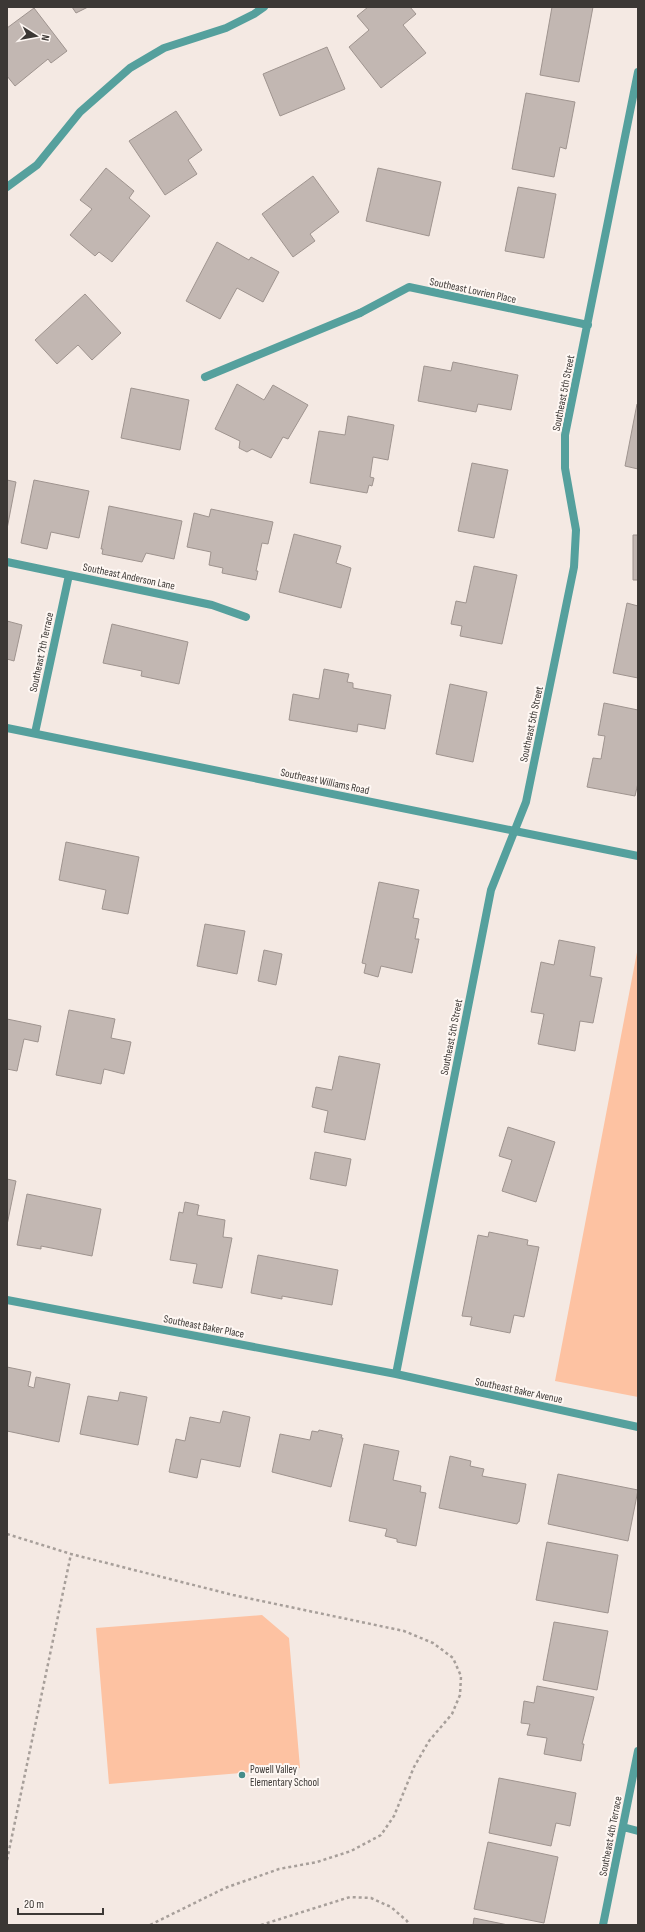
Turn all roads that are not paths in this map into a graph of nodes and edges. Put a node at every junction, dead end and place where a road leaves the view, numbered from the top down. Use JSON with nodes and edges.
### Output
{"nodes":[{"id":1,"x":264,"y":7,"type":"edge"},
{"id":2,"x":638,"y":72,"type":"edge"},
{"id":3,"x":7,"y":187,"type":"edge"},
{"id":4,"x":588,"y":325,"type":"junction"},
{"id":5,"x":205,"y":377,"type":"dead end"},
{"id":6,"x":7,"y":562,"type":"edge"},
{"id":7,"x":69,"y":575,"type":"junction"},
{"id":8,"x":246,"y":617,"type":"dead end"},
{"id":9,"x":7,"y":728,"type":"edge"},
{"id":10,"x":35,"y":734,"type":"junction"},
{"id":11,"x":514,"y":831,"type":"junction"},
{"id":12,"x":638,"y":856,"type":"edge"},
{"id":13,"x":7,"y":1300,"type":"edge"},
{"id":14,"x":396,"y":1374,"type":"junction"},
{"id":15,"x":638,"y":1427,"type":"edge"},
{"id":16,"x":638,"y":1751,"type":"edge"},
{"id":17,"x":623,"y":1828,"type":"junction"},
{"id":18,"x":638,"y":1831,"type":"edge"},
{"id":19,"x":603,"y":1925,"type":"edge"}],
"edges":[{"from":1,"to":3,"type":"street"},
{"from":2,"to":4,"type":"street","name":"Southeast 5th Street"},
{"from":4,"to":5,"type":"street","name":"Southeast Lovrien Place"},
{"from":4,"to":11,"type":"street","name":"Southeast 5th Street"},
{"from":6,"to":7,"type":"street","name":"Southeast Anderson Lane"},
{"from":7,"to":8,"type":"street","name":"Southeast Anderson Lane"},
{"from":7,"to":10,"type":"street","name":"Southeast 7th Terrace"},
{"from":9,"to":10,"type":"street","name":"Southeast Williams Road"},
{"from":10,"to":11,"type":"street","name":"Southeast Williams Road"},
{"from":11,"to":12,"type":"street","name":"Southeast Williams Road"},
{"from":11,"to":14,"type":"street","name":"Southeast 5th Street"},
{"from":13,"to":14,"type":"street","name":"Southeast Baker Place"},
{"from":14,"to":15,"type":"street","name":"Southeast Baker Avenue"},
{"from":16,"to":17,"type":"street","name":"Southeast 4th Terrace"},
{"from":17,"to":18,"type":"street"},
{"from":17,"to":19,"type":"street","name":"Southeast 4th Terrace"}]}
